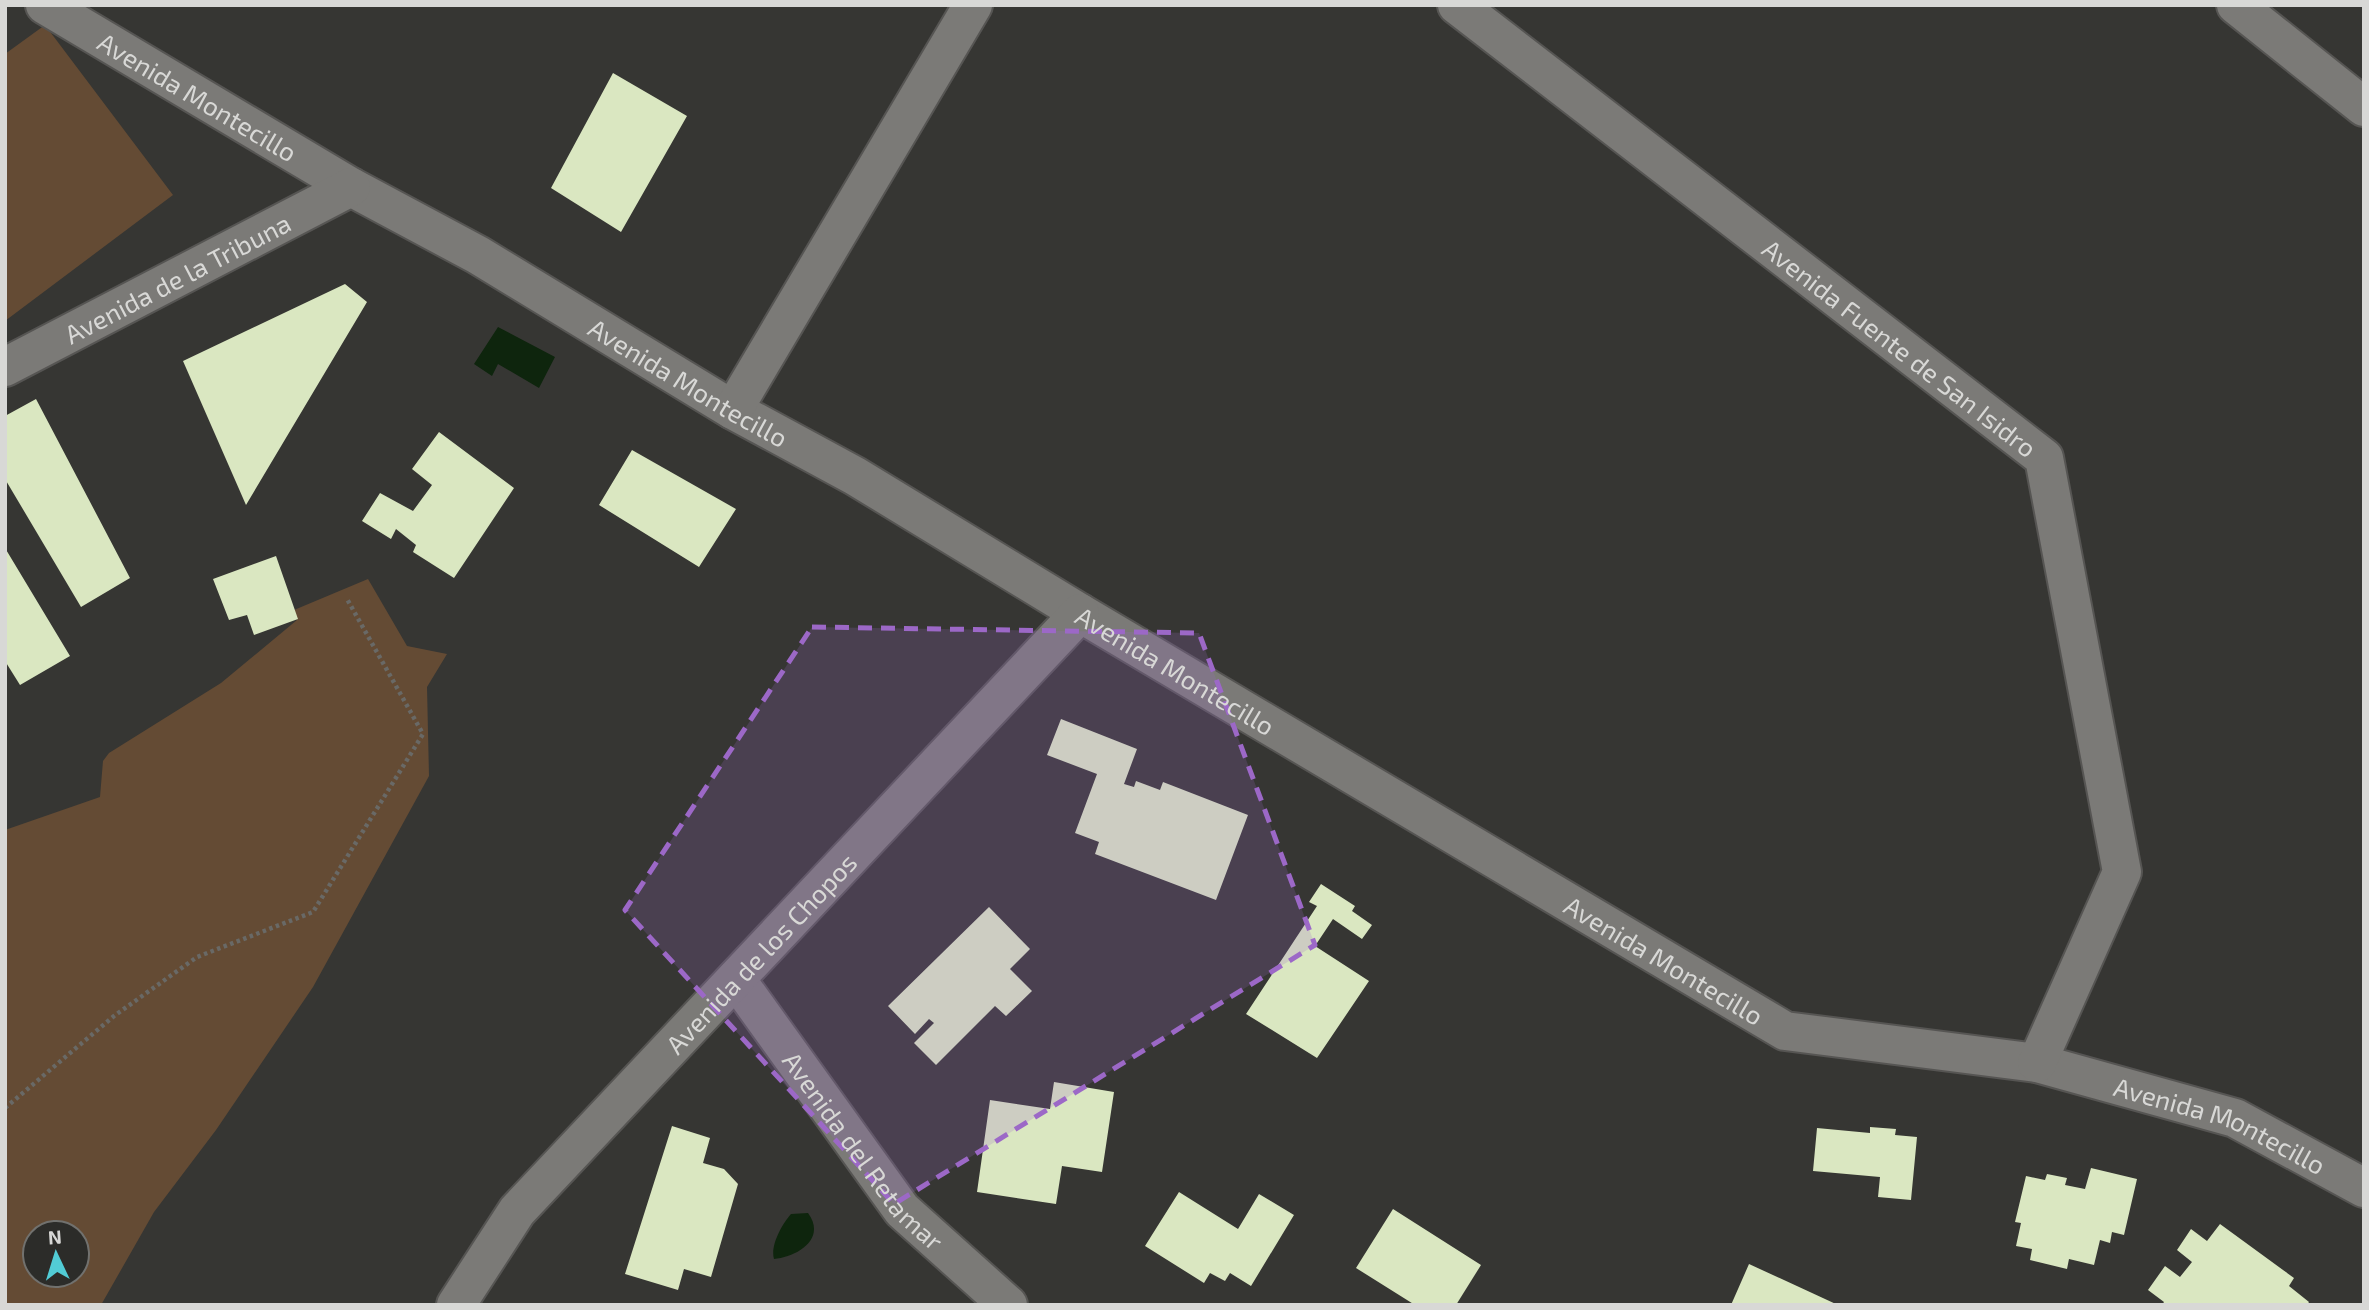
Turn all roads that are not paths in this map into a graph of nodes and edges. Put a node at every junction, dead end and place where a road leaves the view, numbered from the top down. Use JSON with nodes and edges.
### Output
{"nodes":[{"id":1,"x":45,"y":5,"type":"edge"},
{"id":2,"x":973,"y":5,"type":"edge"},
{"id":3,"x":1457,"y":5,"type":"edge"},
{"id":4,"x":2236,"y":5,"type":"edge"},
{"id":5,"x":2364,"y":107,"type":"edge"},
{"id":6,"x":351,"y":187,"type":"junction"},
{"id":7,"x":5,"y":367,"type":"edge"},
{"id":8,"x":733,"y":410,"type":"junction"},
{"id":9,"x":1080,"y":613,"type":"junction"},
{"id":10,"x":736,"y":979,"type":"junction"},
{"id":11,"x":2036,"y":1063,"type":"junction"},
{"id":12,"x":2364,"y":1188,"type":"edge"},
{"id":13,"x":456,"y":1305,"type":"edge"},
{"id":14,"x":1008,"y":1305,"type":"edge"}],
"edges":[{"from":1,"to":6,"type":"street","name":"Avenida Montecillo"},
{"from":2,"to":8,"type":"street"},
{"from":3,"to":11,"type":"street","name":"Avenida Fuente de San Isidro"},
{"from":4,"to":5,"type":"street"},
{"from":6,"to":7,"type":"street","name":"Avenida de la Tribuna"},
{"from":6,"to":8,"type":"street","name":"Avenida Montecillo"},
{"from":8,"to":9,"type":"street","name":"Avenida Montecillo"},
{"from":9,"to":10,"type":"street","name":"Avenida de los Chopos"},
{"from":9,"to":11,"type":"street","name":"Avenida Montecillo"},
{"from":10,"to":13,"type":"street","name":"Avenida de los Chopos"},
{"from":10,"to":14,"type":"street","name":"Avenida del Retamar"},
{"from":11,"to":12,"type":"street","name":"Avenida Montecillo"}]}
